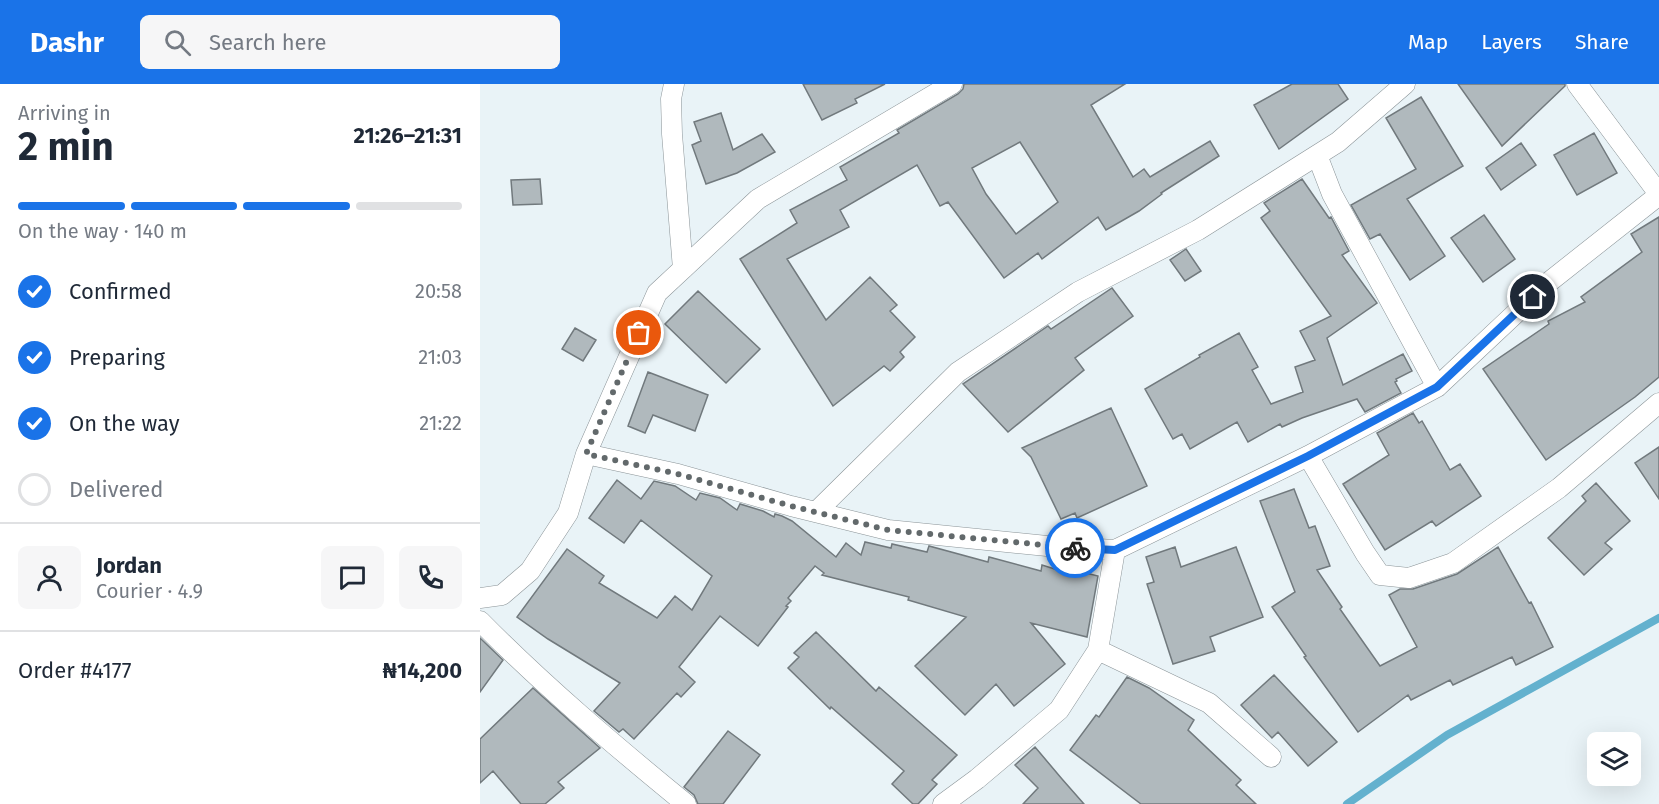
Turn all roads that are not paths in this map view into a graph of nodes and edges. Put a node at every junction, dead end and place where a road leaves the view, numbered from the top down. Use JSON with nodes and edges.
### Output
{"nodes":[{"id":1,"x":674,"y":84,"type":"edge"},
{"id":2,"x":952,"y":84,"type":"edge"},
{"id":3,"x":1405,"y":84,"type":"edge"},
{"id":4,"x":1577,"y":84,"type":"edge"},
{"id":5,"x":1317,"y":155,"type":"junction"},
{"id":6,"x":1659,"y":194,"type":"edge"},
{"id":7,"x":683,"y":269,"type":"junction"},
{"id":8,"x":1437,"y":387,"type":"junction"},
{"id":9,"x":1659,"y":403,"type":"edge"},
{"id":10,"x":586,"y":454,"type":"junction"},
{"id":11,"x":1308,"y":456,"type":"junction"},
{"id":12,"x":816,"y":512,"type":"junction"},
{"id":13,"x":1115,"y":550,"type":"junction"},
{"id":14,"x":480,"y":598,"type":"edge"},
{"id":15,"x":480,"y":621,"type":"edge"},
{"id":16,"x":1098,"y":650,"type":"junction"},
{"id":17,"x":1271,"y":757,"type":"dead end"},
{"id":18,"x":686,"y":804,"type":"edge"},
{"id":19,"x":943,"y":804,"type":"edge"}],
"edges":[{"from":1,"to":7,"type":"street"},
{"from":2,"to":7,"type":"street"},
{"from":3,"to":5,"type":"street"},
{"from":4,"to":6,"type":"street"},
{"from":5,"to":8,"type":"street"},
{"from":5,"to":12,"type":"street"},
{"from":6,"to":8,"type":"street"},
{"from":7,"to":10,"type":"street"},
{"from":8,"to":11,"type":"street"},
{"from":9,"to":11,"type":"street"},
{"from":10,"to":12,"type":"street"},
{"from":10,"to":14,"type":"street"},
{"from":11,"to":13,"type":"street"},
{"from":12,"to":13,"type":"street"},
{"from":13,"to":16,"type":"street"},
{"from":15,"to":18,"type":"street"},
{"from":16,"to":17,"type":"street"},
{"from":16,"to":19,"type":"street"}]}
